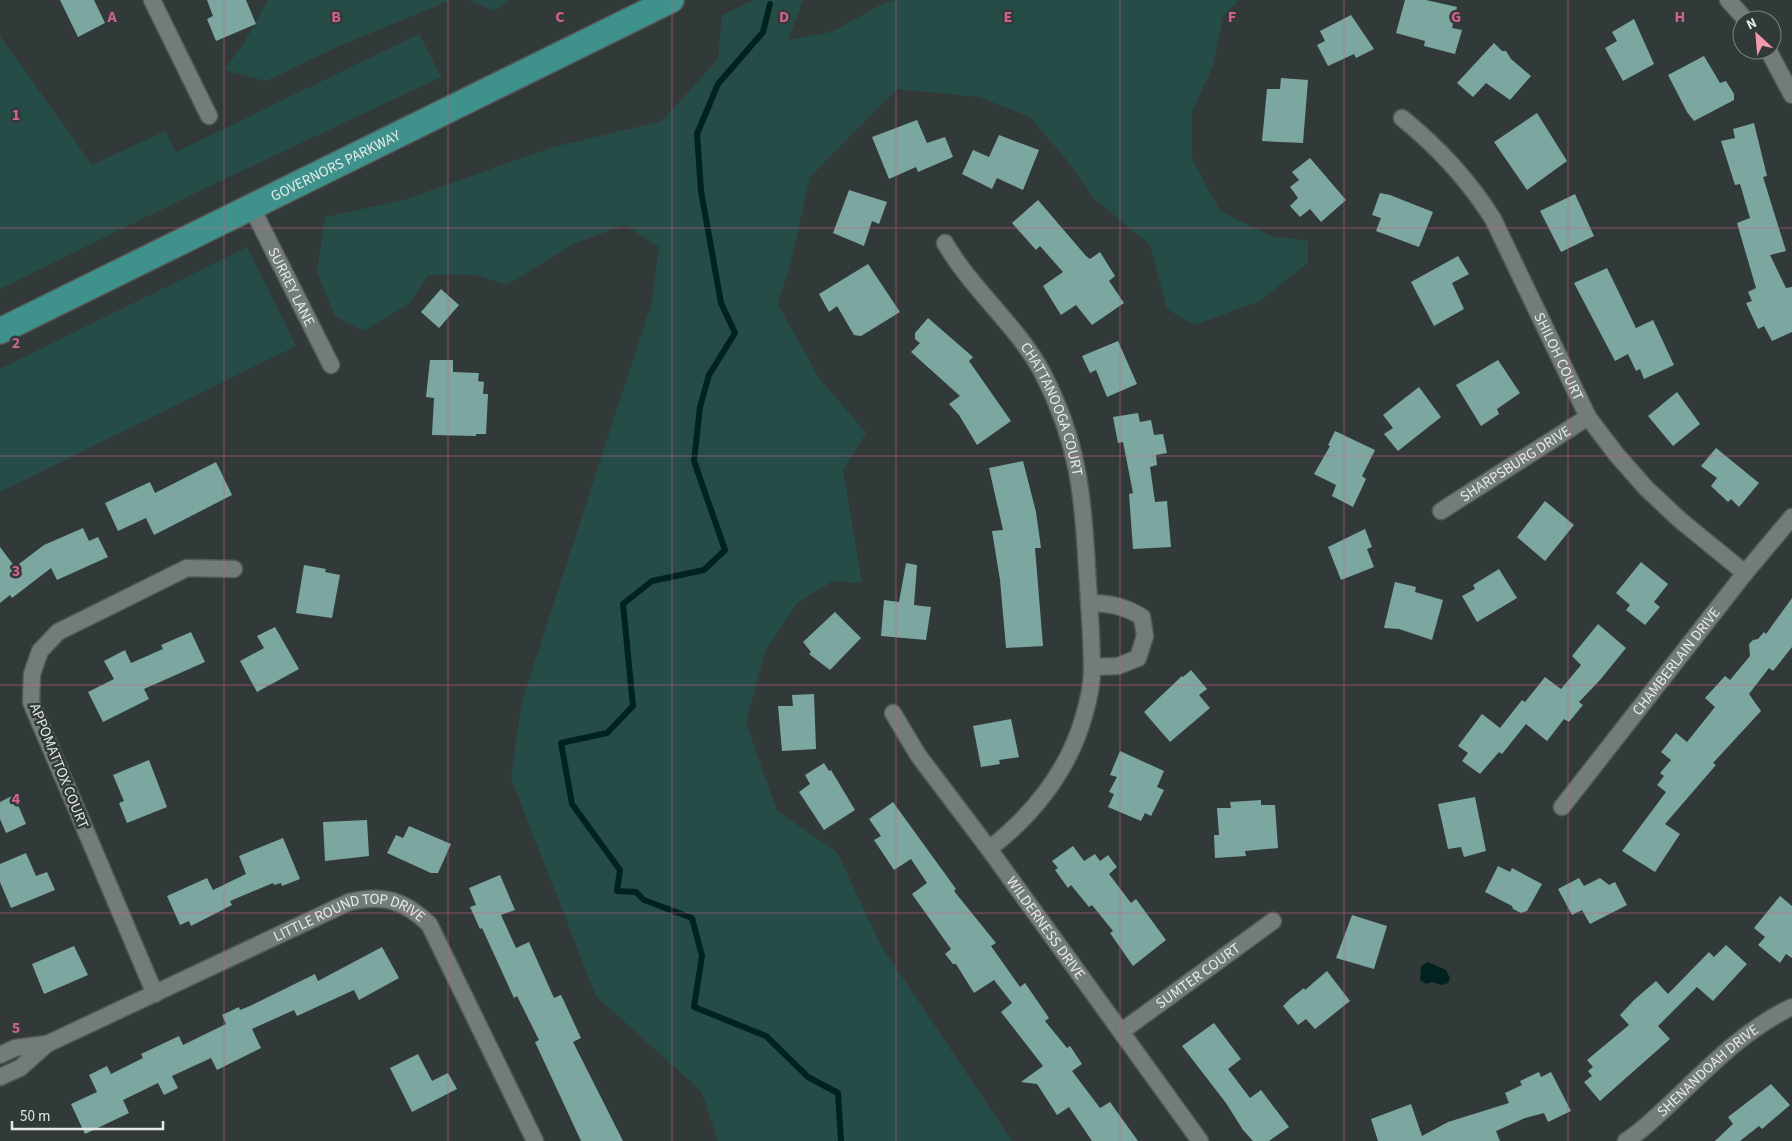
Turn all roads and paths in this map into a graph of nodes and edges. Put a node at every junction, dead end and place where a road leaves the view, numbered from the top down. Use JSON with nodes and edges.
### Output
{"nodes":[{"id":1,"x":152,"y":0,"type":"edge"},
{"id":2,"x":671,"y":0,"type":"edge"},
{"id":3,"x":1728,"y":0,"type":"edge"},
{"id":4,"x":1737,"y":10,"type":"edge"},
{"id":5,"x":1773,"y":60,"type":"edge"},
{"id":6,"x":1792,"y":95,"type":"edge"},
{"id":7,"x":208,"y":116,"type":"dead end"},
{"id":8,"x":1402,"y":118,"type":"dead end"},
{"id":9,"x":252,"y":208,"type":"junction"},
{"id":10,"x":945,"y":242,"type":"dead end"},
{"id":11,"x":0,"y":331,"type":"edge"},
{"id":12,"x":331,"y":365,"type":"dead end"},
{"id":13,"x":1588,"y":417,"type":"junction"},
{"id":14,"x":1442,"y":511,"type":"dead end"},
{"id":15,"x":1792,"y":517,"type":"edge"},
{"id":16,"x":234,"y":569,"type":"dead end"},
{"id":17,"x":1745,"y":573,"type":"junction"},
{"id":18,"x":1089,"y":603,"type":"junction"},
{"id":19,"x":1092,"y":667,"type":"junction"},
{"id":20,"x":893,"y":713,"type":"dead end"},
{"id":21,"x":1562,"y":807,"type":"dead end"},
{"id":22,"x":989,"y":849,"type":"junction"},
{"id":23,"x":1273,"y":921,"type":"dead end"},
{"id":24,"x":155,"y":994,"type":"junction"},
{"id":25,"x":1792,"y":1007,"type":"edge"},
{"id":26,"x":1122,"y":1031,"type":"junction"},
{"id":27,"x":47,"y":1044,"type":"junction"},
{"id":28,"x":0,"y":1055,"type":"edge"},
{"id":29,"x":0,"y":1078,"type":"edge"},
{"id":30,"x":535,"y":1141,"type":"edge"},
{"id":31,"x":1200,"y":1141,"type":"edge"},
{"id":32,"x":1626,"y":1141,"type":"edge"}],
"edges":[{"from":1,"to":7,"type":"street"},
{"from":2,"to":9,"type":"main road","name":"GOVERNORS PARKWAY"},
{"from":3,"to":4,"type":"street"},
{"from":5,"to":6,"type":"street"},
{"from":8,"to":13,"type":"street","name":"SHILOH COURT"},
{"from":9,"to":11,"type":"main road","name":"GOVERNORS PARKWAY"},
{"from":9,"to":12,"type":"street","name":"SURREY LANE"},
{"from":10,"to":18,"type":"street","name":"CHATTANOOGA COURT"},
{"from":13,"to":14,"type":"street","name":"SHARPSBURG DRIVE"},
{"from":13,"to":17,"type":"street","name":"SHILOH COURT"},
{"from":15,"to":17,"type":"street","name":"CHAMBERLAIN DRIVE"},
{"from":16,"to":24,"type":"street","name":"APPOMATTOX COURT"},
{"from":17,"to":21,"type":"street","name":"CHAMBERLAIN DRIVE"},
{"from":18,"to":19,"type":"street","name":"CHATTANOOGA COURT"},
{"from":18,"to":19,"type":"street"},
{"from":19,"to":22,"type":"street","name":"CHATTANOOGA COURT"},
{"from":20,"to":22,"type":"street","name":"WILDERNESS DRIVE"},
{"from":22,"to":26,"type":"street","name":"WILDERNESS DRIVE"},
{"from":23,"to":26,"type":"street","name":"SUMTER COURT"},
{"from":24,"to":27,"type":"street","name":"LITTLE ROUND TOP DRIVE"},
{"from":24,"to":30,"type":"street","name":"LITTLE ROUND TOP DRIVE"},
{"from":25,"to":32,"type":"street","name":"SHENANDOAH DRIVE"},
{"from":26,"to":31,"type":"street","name":"WILDERNESS DRIVE"},
{"from":27,"to":28,"type":"street","name":"LITTLE ROUND TOP DRIVE"},
{"from":27,"to":29,"type":"street","name":"LITTLE ROUND TOP DRIVE"}]}
